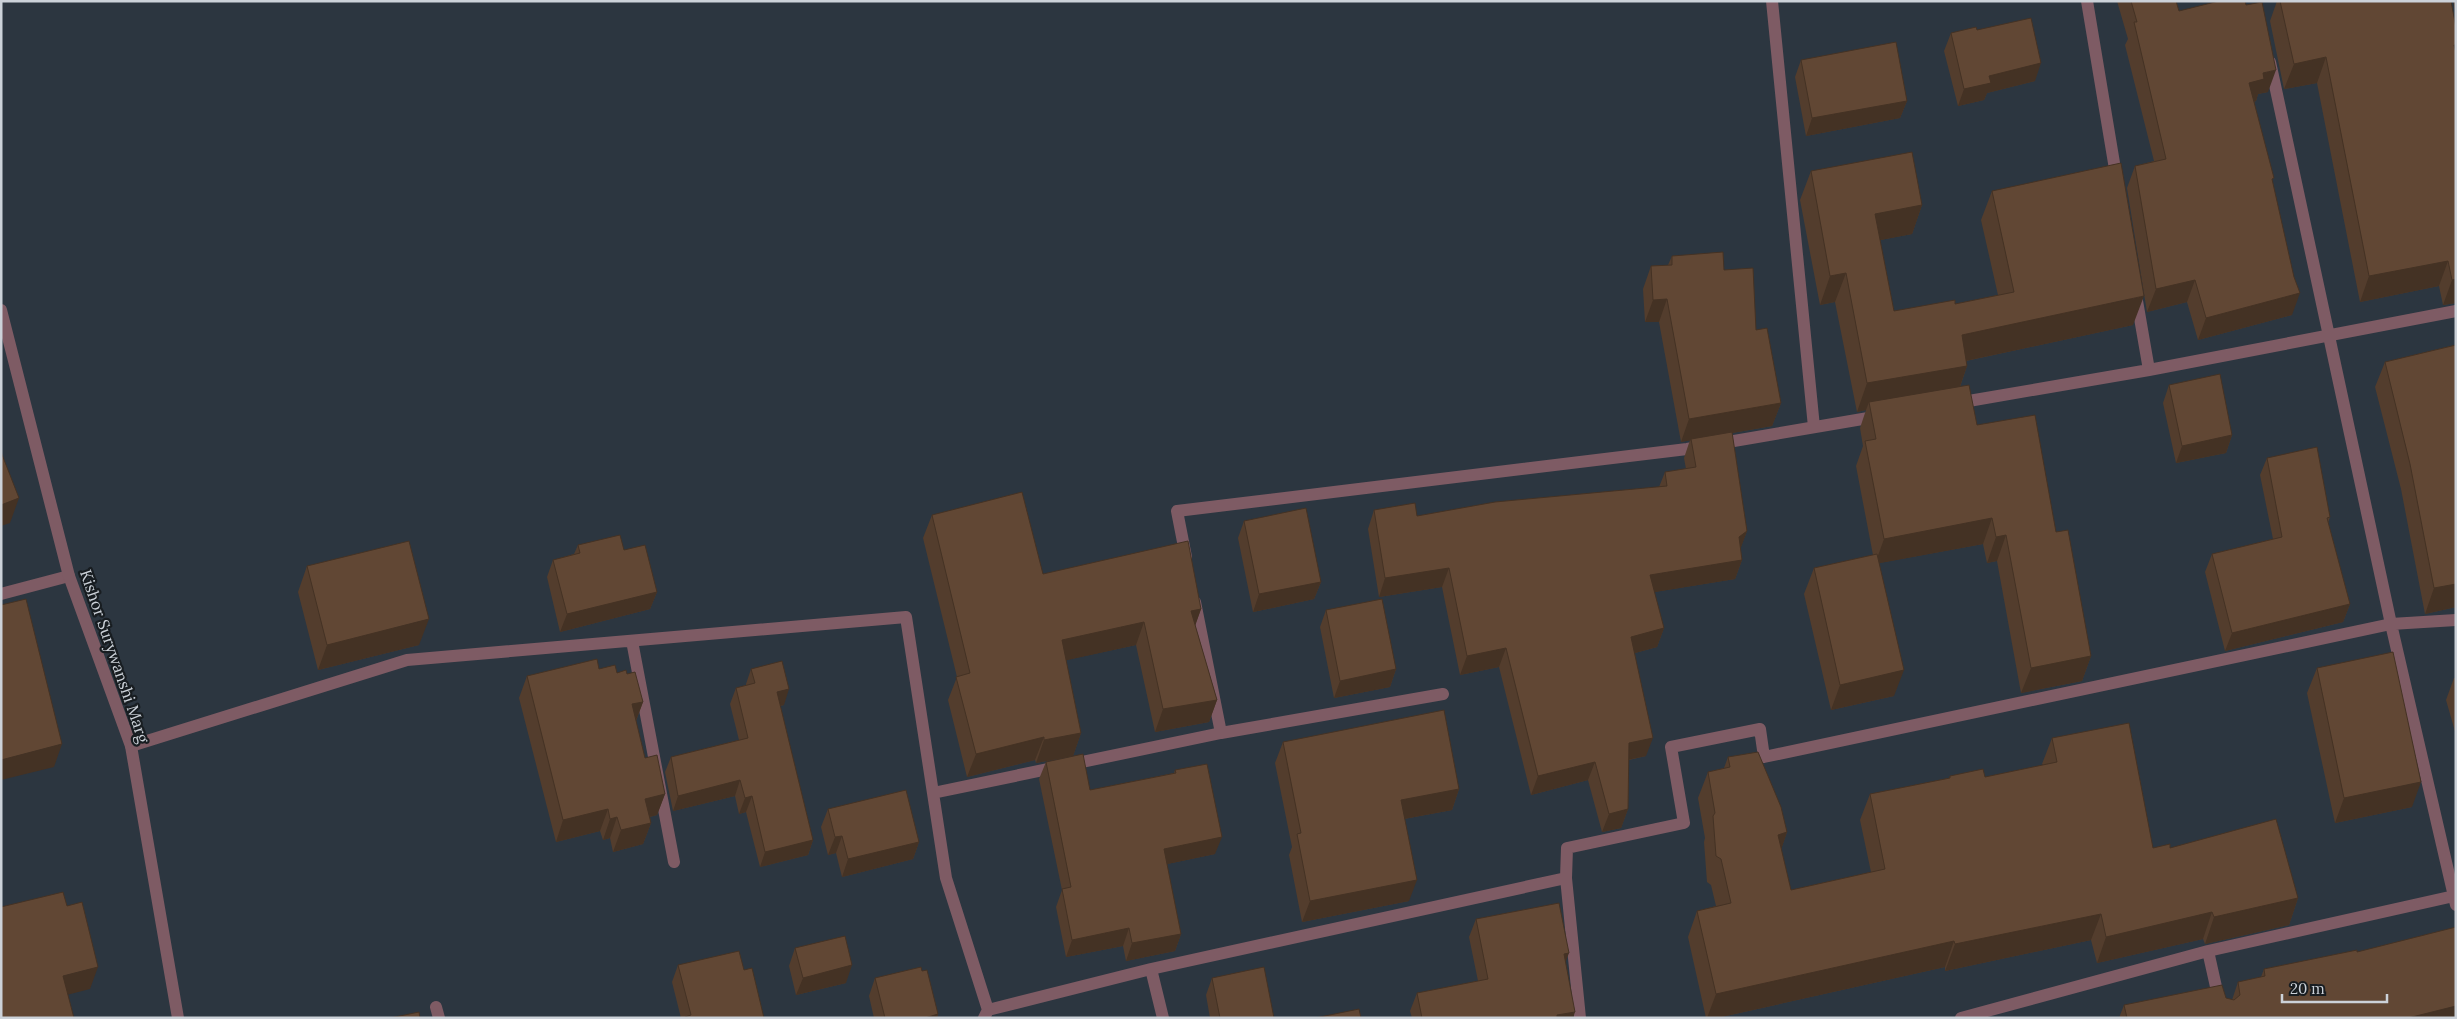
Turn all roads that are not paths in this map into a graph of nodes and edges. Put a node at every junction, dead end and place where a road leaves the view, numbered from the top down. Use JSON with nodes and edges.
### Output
{"nodes":[{"id":1,"x":1772,"y":1,"type":"edge"},
{"id":2,"x":2087,"y":1,"type":"edge"},
{"id":3,"x":2268,"y":49,"type":"edge"},
{"id":4,"x":2120,"y":196,"type":"edge"},
{"id":5,"x":2134,"y":283,"type":"edge"},
{"id":6,"x":2456,"y":311,"type":"edge"},
{"id":7,"x":2,"y":316,"type":"edge"},
{"id":8,"x":2330,"y":335,"type":"junction"},
{"id":9,"x":2149,"y":370,"type":"junction"},
{"id":10,"x":1942,"y":406,"type":"edge"},
{"id":11,"x":1893,"y":414,"type":"edge"},
{"id":12,"x":1814,"y":427,"type":"junction"},
{"id":13,"x":1188,"y":569,"type":"edge"},
{"id":14,"x":70,"y":576,"type":"junction"},
{"id":15,"x":1192,"y":588,"type":"edge"},
{"id":16,"x":1,"y":594,"type":"edge"},
{"id":17,"x":2456,"y":620,"type":"edge"},
{"id":18,"x":2391,"y":624,"type":"junction"},
{"id":19,"x":632,"y":642,"type":"junction"},
{"id":20,"x":1443,"y":694,"type":"dead end"},
{"id":21,"x":1221,"y":732,"type":"junction"},
{"id":22,"x":132,"y":746,"type":"junction"},
{"id":23,"x":933,"y":793,"type":"junction"},
{"id":24,"x":674,"y":862,"type":"dead end"},
{"id":25,"x":1566,"y":878,"type":"junction"},
{"id":26,"x":2455,"y":900,"type":"edge"},
{"id":27,"x":2208,"y":951,"type":"junction"},
{"id":28,"x":1151,"y":969,"type":"junction"},
{"id":29,"x":986,"y":1014,"type":"edge"},
{"id":30,"x":178,"y":1018,"type":"edge"},
{"id":31,"x":1162,"y":1018,"type":"edge"},
{"id":32,"x":1580,"y":1018,"type":"edge"},
{"id":33,"x":1961,"y":1018,"type":"edge"},
{"id":34,"x":2223,"y":1018,"type":"edge"}],
"edges":[{"from":1,"to":12,"type":"street"},
{"from":2,"to":4,"type":"street"},
{"from":3,"to":8,"type":"street"},
{"from":5,"to":9,"type":"street"},
{"from":6,"to":8,"type":"street"},
{"from":7,"to":14,"type":"street","name":"Kishor Surywanshi Marg"},
{"from":8,"to":9,"type":"street"},
{"from":8,"to":18,"type":"street"},
{"from":9,"to":10,"type":"street"},
{"from":11,"to":12,"type":"street"},
{"from":12,"to":13,"type":"street"},
{"from":14,"to":16,"type":"street"},
{"from":14,"to":22,"type":"street","name":"Kishor Surywanshi Marg"},
{"from":15,"to":21,"type":"street"},
{"from":17,"to":18,"type":"street"},
{"from":18,"to":25,"type":"street"},
{"from":18,"to":26,"type":"street"},
{"from":19,"to":22,"type":"street"},
{"from":19,"to":23,"type":"street"},
{"from":19,"to":24,"type":"street"},
{"from":20,"to":21,"type":"street"},
{"from":21,"to":23,"type":"street"},
{"from":22,"to":30,"type":"street","name":"Kishor Surywanshi Marg"},
{"from":23,"to":29,"type":"street"},
{"from":25,"to":28,"type":"street"},
{"from":25,"to":32,"type":"street"},
{"from":26,"to":27,"type":"street"},
{"from":27,"to":33,"type":"street"},
{"from":27,"to":34,"type":"street"},
{"from":28,"to":29,"type":"street"},
{"from":28,"to":31,"type":"street"}]}
